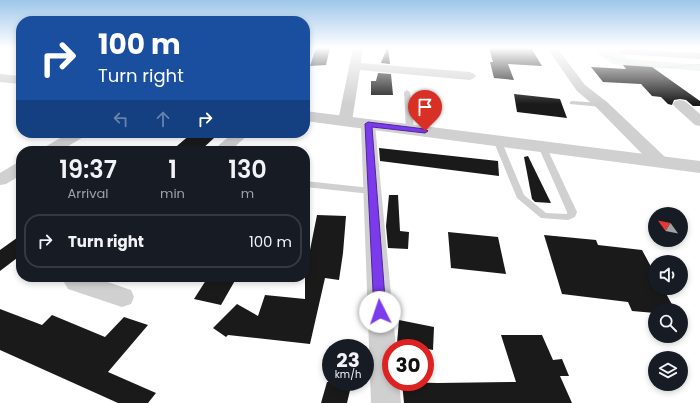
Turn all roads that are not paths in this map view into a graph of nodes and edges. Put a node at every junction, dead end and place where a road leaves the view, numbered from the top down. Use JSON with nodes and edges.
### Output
{"nodes":[{"id":1,"x":354,"y":66,"type":"edge"},
{"id":2,"x":363,"y":67,"type":"edge"},
{"id":3,"x":566,"y":67,"type":"edge"},
{"id":4,"x":470,"y":76,"type":"dead end"},
{"id":5,"x":0,"y":78,"type":"edge"},
{"id":6,"x":16,"y":80,"type":"edge"},
{"id":7,"x":407,"y":92,"type":"dead end"},
{"id":8,"x":572,"y":103,"type":"dead end"},
{"id":9,"x":680,"y":104,"type":"dead end"},
{"id":10,"x":602,"y":106,"type":"junction"},
{"id":11,"x":310,"y":117,"type":"edge"},
{"id":12,"x":345,"y":121,"type":"junction"},
{"id":13,"x":700,"y":122,"type":"edge"},
{"id":14,"x":368,"y":124,"type":"junction"},
{"id":15,"x":410,"y":129,"type":"junction"},
{"id":16,"x":71,"y":138,"type":"edge"},
{"id":17,"x":236,"y":138,"type":"edge"},
{"id":18,"x":496,"y":140,"type":"junction"},
{"id":19,"x":58,"y":146,"type":"edge"},
{"id":20,"x":226,"y":146,"type":"edge"},
{"id":21,"x":542,"y":146,"type":"junction"},
{"id":22,"x":659,"y":161,"type":"junction"},
{"id":23,"x":700,"y":167,"type":"edge"},
{"id":24,"x":16,"y":171,"type":"edge"},
{"id":25,"x":0,"y":180,"type":"edge"},
{"id":26,"x":310,"y":185,"type":"edge"},
{"id":27,"x":372,"y":191,"type":"junction"},
{"id":28,"x":76,"y":282,"type":"edge"},
{"id":29,"x":122,"y":297,"type":"dead end"},
{"id":30,"x":386,"y":403,"type":"edge"}],
"edges":[{"from":1,"to":12,"type":"street"},
{"from":2,"to":4,"type":"street"},
{"from":3,"to":10,"type":"street"},
{"from":5,"to":6,"type":"street"},
{"from":7,"to":15,"type":"lane"},
{"from":8,"to":10,"type":"lane"},
{"from":9,"to":13,"type":"street"},
{"from":10,"to":22,"type":"street"},
{"from":11,"to":12,"type":"street"},
{"from":12,"to":14,"type":"street"},
{"from":14,"to":15,"type":"street"},
{"from":14,"to":27,"type":"street"},
{"from":15,"to":18,"type":"street"},
{"from":16,"to":19,"type":"street"},
{"from":17,"to":20,"type":"street"},
{"from":18,"to":21,"type":"street"},
{"from":18,"to":21,"type":"lane"},
{"from":21,"to":22,"type":"street"},
{"from":22,"to":23,"type":"street"},
{"from":24,"to":25,"type":"street"},
{"from":26,"to":27,"type":"lane"},
{"from":27,"to":30,"type":"street"},
{"from":28,"to":29,"type":"street"}]}
